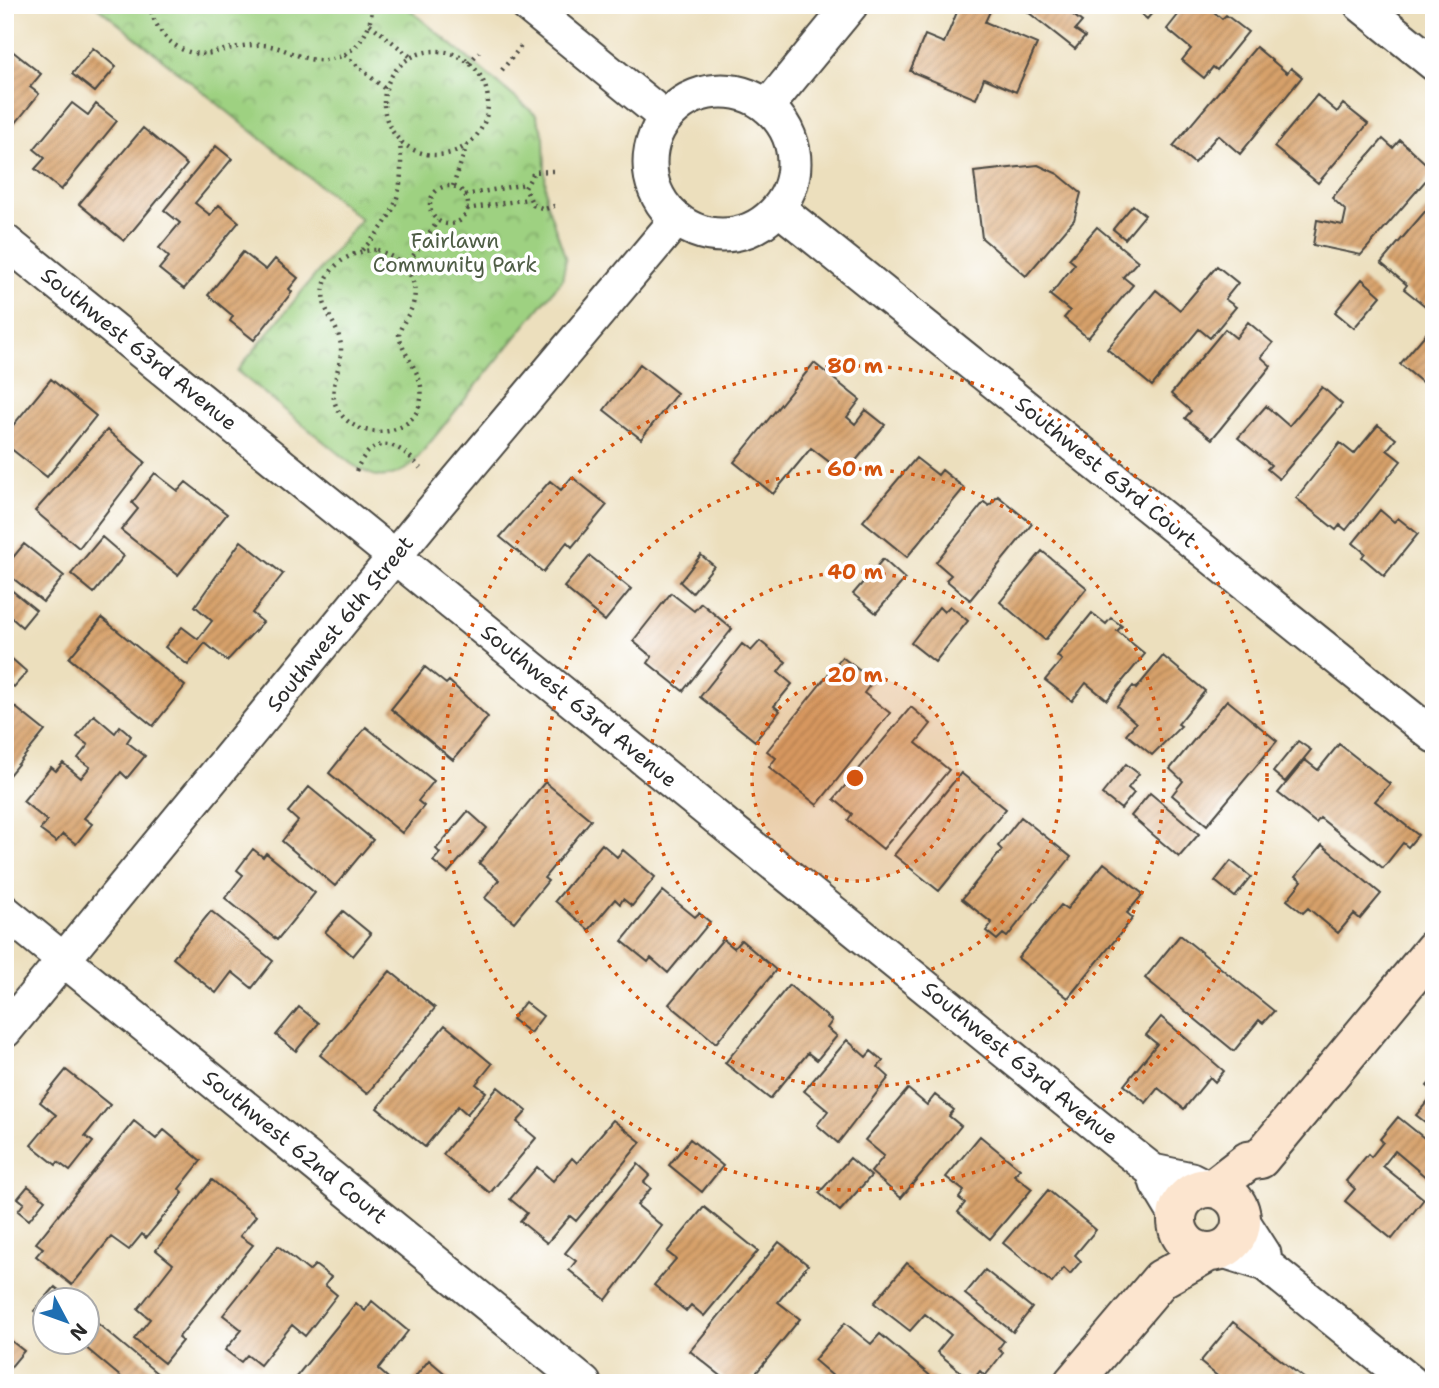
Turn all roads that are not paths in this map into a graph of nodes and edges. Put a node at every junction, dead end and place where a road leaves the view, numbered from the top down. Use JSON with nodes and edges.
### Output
{"nodes":[{"id":1,"x":527,"y":5,"type":"edge"},
{"id":2,"x":850,"y":5,"type":"edge"},
{"id":3,"x":1361,"y":5,"type":"edge"},
{"id":4,"x":1434,"y":64,"type":"edge"},
{"id":5,"x":767,"y":107,"type":"junction"},
{"id":6,"x":666,"y":118,"type":"junction"},
{"id":7,"x":778,"y":208,"type":"junction"},
{"id":8,"x":677,"y":219,"type":"junction"},
{"id":9,"x":5,"y":241,"type":"edge"},
{"id":10,"x":396,"y":557,"type":"junction"},
{"id":11,"x":1434,"y":736,"type":"edge"},
{"id":12,"x":5,"y":912,"type":"edge"},
{"id":13,"x":1434,"y":949,"type":"edge"},
{"id":14,"x":65,"y":960,"type":"junction"},
{"id":15,"x":5,"y":1031,"type":"edge"},
{"id":16,"x":1153,"y":1171,"type":"junction"},
{"id":17,"x":1226,"y":1201,"type":"junction"},
{"id":18,"x":1177,"y":1220,"type":"junction"},
{"id":19,"x":1214,"y":1251,"type":"junction"},
{"id":20,"x":1265,"y":1264,"type":"junction"},
{"id":21,"x":1161,"y":1279,"type":"junction"},
{"id":22,"x":584,"y":1383,"type":"edge"},
{"id":23,"x":1073,"y":1383,"type":"edge"},
{"id":24,"x":1412,"y":1383,"type":"edge"}],
"edges":[{"from":1,"to":6,"type":"street"},
{"from":2,"to":5,"type":"street"},
{"from":3,"to":4,"type":"street"},
{"from":5,"to":6,"type":"street"},
{"from":5,"to":7,"type":"street"},
{"from":6,"to":8,"type":"street"},
{"from":7,"to":8,"type":"street"},
{"from":7,"to":11,"type":"street","name":"Southwest 63rd Court"},
{"from":8,"to":10,"type":"street","name":"Southwest 6th Street"},
{"from":9,"to":10,"type":"street","name":"Southwest 63rd Avenue"},
{"from":10,"to":14,"type":"street","name":"Southwest 6th Street"},
{"from":10,"to":16,"type":"street","name":"Southwest 63rd Avenue"},
{"from":12,"to":14,"type":"street","name":"Southwest 62nd Court"},
{"from":13,"to":17,"type":"street"},
{"from":14,"to":15,"type":"street","name":"Southwest 6th Street"},
{"from":14,"to":22,"type":"street","name":"Southwest 62nd Court"},
{"from":16,"to":17,"type":"street","name":"Southwest 63rd Avenue"},
{"from":16,"to":18,"type":"street","name":"Southwest 63rd Avenue"},
{"from":17,"to":18,"type":"street"},
{"from":17,"to":19,"type":"street"},
{"from":17,"to":20,"type":"street"},
{"from":18,"to":19,"type":"street"},
{"from":18,"to":21,"type":"street"},
{"from":19,"to":20,"type":"street"},
{"from":19,"to":21,"type":"street"},
{"from":20,"to":24,"type":"street"},
{"from":21,"to":23,"type":"street"}]}
